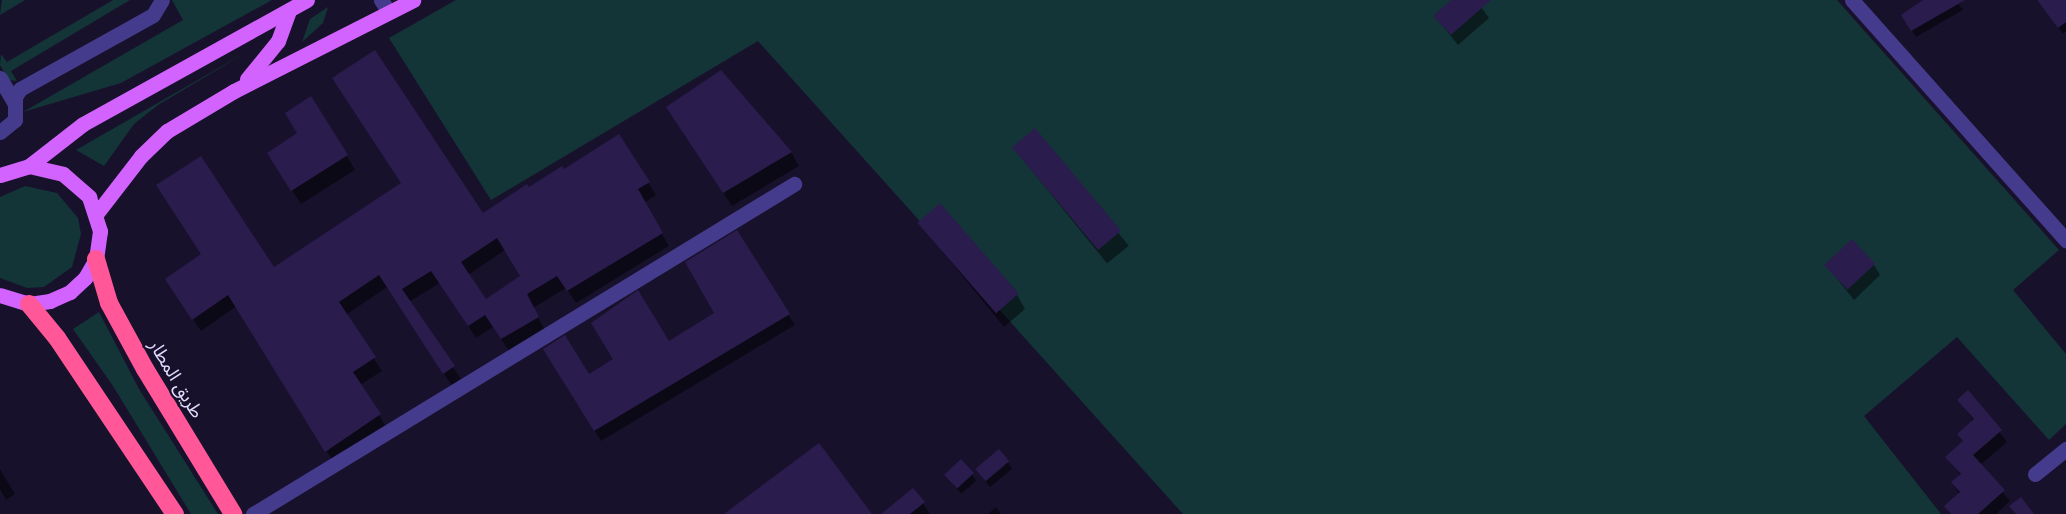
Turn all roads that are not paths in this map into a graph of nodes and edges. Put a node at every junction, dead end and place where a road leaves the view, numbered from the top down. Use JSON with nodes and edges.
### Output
{"nodes":[{"id":1,"x":162,"y":0,"type":"edge"},
{"id":2,"x":307,"y":0,"type":"edge"},
{"id":3,"x":413,"y":0,"type":"edge"},
{"id":4,"x":1852,"y":0,"type":"edge"},
{"id":5,"x":289,"y":5,"type":"edge"},
{"id":6,"x":385,"y":6,"type":"edge"},
{"id":7,"x":0,"y":78,"type":"edge"},
{"id":8,"x":234,"y":92,"type":"junction"},
{"id":9,"x":15,"y":102,"type":"junction"},
{"id":10,"x":0,"y":132,"type":"edge"},
{"id":11,"x":29,"y":166,"type":"junction"},
{"id":12,"x":0,"y":175,"type":"edge"},
{"id":13,"x":794,"y":184,"type":"dead end"},
{"id":14,"x":97,"y":213,"type":"junction"},
{"id":15,"x":2066,"y":240,"type":"edge"},
{"id":16,"x":96,"y":259,"type":"junction"},
{"id":17,"x":0,"y":296,"type":"edge"},
{"id":18,"x":29,"y":304,"type":"junction"},
{"id":19,"x":2066,"y":448,"type":"edge"},
{"id":20,"x":2035,"y":474,"type":"dead end"},
{"id":21,"x":175,"y":514,"type":"edge"},
{"id":22,"x":233,"y":514,"type":"edge"},
{"id":23,"x":253,"y":514,"type":"edge"}],
"edges":[{"from":1,"to":9,"type":"street"},
{"from":2,"to":5,"type":"main road"},
{"from":3,"to":6,"type":"main road"},
{"from":4,"to":15,"type":"street"},
{"from":5,"to":8,"type":"main road"},
{"from":5,"to":11,"type":"main road"},
{"from":6,"to":8,"type":"main road"},
{"from":7,"to":9,"type":"street"},
{"from":8,"to":14,"type":"main road"},
{"from":9,"to":10,"type":"street"},
{"from":11,"to":12,"type":"main road"},
{"from":11,"to":14,"type":"main road"},
{"from":13,"to":23,"type":"street"},
{"from":14,"to":16,"type":"main road"},
{"from":16,"to":18,"type":"main road"},
{"from":16,"to":22,"type":"highway","name":"طريق المطار"},
{"from":17,"to":18,"type":"main road"},
{"from":18,"to":21,"type":"highway"},
{"from":19,"to":20,"type":"street"}]}
